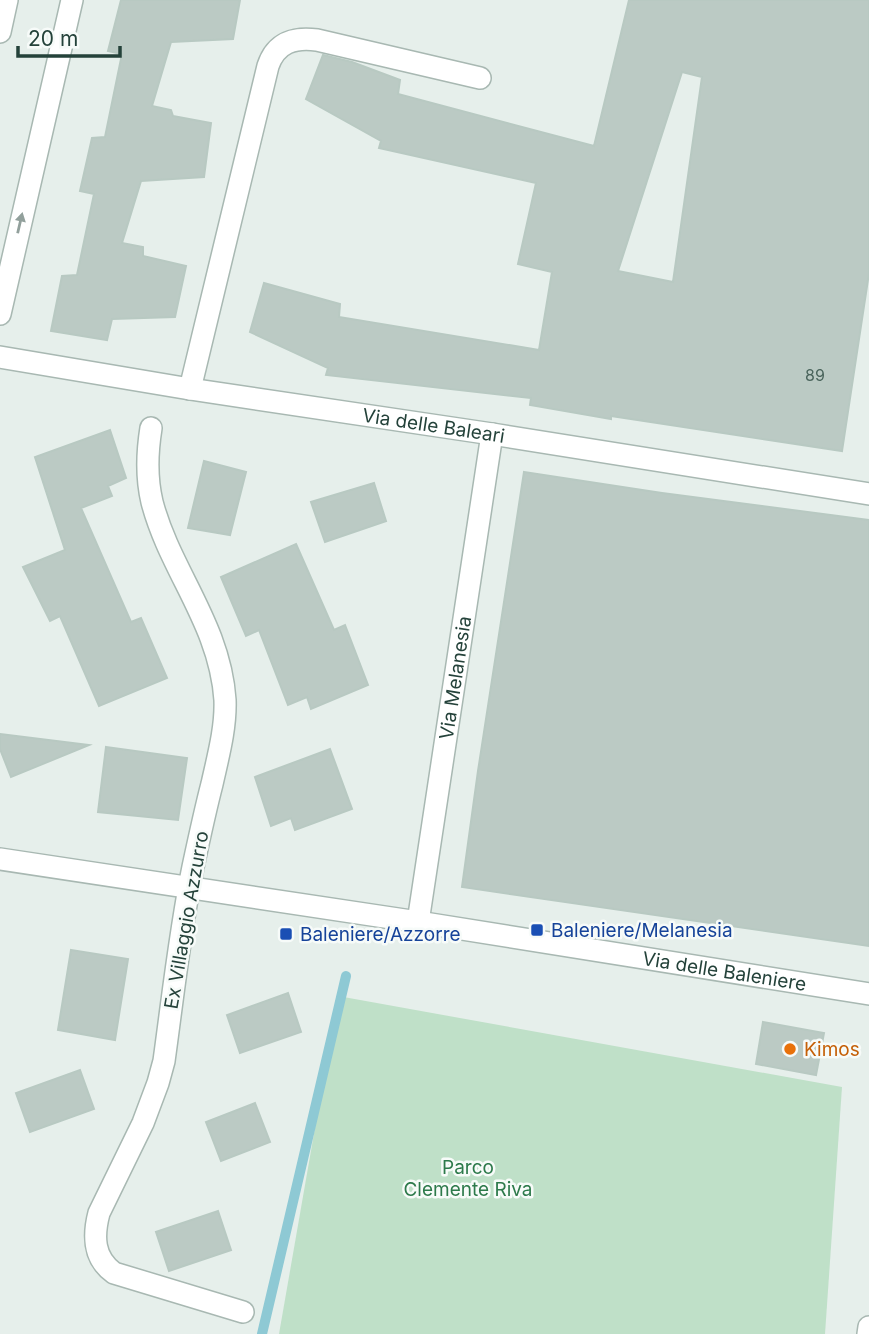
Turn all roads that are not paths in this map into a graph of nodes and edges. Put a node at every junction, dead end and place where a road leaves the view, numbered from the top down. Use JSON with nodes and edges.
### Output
{"nodes":[{"id":1,"x":7,"y":0,"type":"edge"},
{"id":2,"x":72,"y":0,"type":"edge"},
{"id":3,"x":0,"y":32,"type":"edge"},
{"id":4,"x":481,"y":78,"type":"dead end"},
{"id":5,"x":0,"y":314,"type":"edge"},
{"id":6,"x":0,"y":357,"type":"edge"},
{"id":7,"x":190,"y":389,"type":"junction"},
{"id":8,"x":151,"y":428,"type":"dead end"},
{"id":9,"x":492,"y":434,"type":"junction"},
{"id":10,"x":869,"y":494,"type":"edge"},
{"id":11,"x":0,"y":859,"type":"edge"},
{"id":12,"x":189,"y":888,"type":"junction"},
{"id":13,"x":418,"y":922,"type":"junction"},
{"id":14,"x":869,"y":994,"type":"edge"},
{"id":15,"x":243,"y":1312,"type":"dead end"},
{"id":16,"x":869,"y":1327,"type":"edge"},
{"id":17,"x":868,"y":1334,"type":"edge"}],
"edges":[{"from":1,"to":3,"type":"street"},
{"from":5,"to":2,"type":"street","one_way":true},
{"from":4,"to":7,"type":"street"},
{"from":6,"to":7,"type":"street","name":"Via delle Baleari"},
{"from":7,"to":9,"type":"street","name":"Via delle Baleari"},
{"from":8,"to":12,"type":"street","name":"Ex Villaggio Azzurro"},
{"from":9,"to":10,"type":"street","name":"Via delle Baleari"},
{"from":9,"to":13,"type":"street","name":"Via Melanesia"},
{"from":11,"to":12,"type":"street","name":"Via delle Baleniere"},
{"from":12,"to":13,"type":"street","name":"Via delle Baleniere"},
{"from":12,"to":15,"type":"street","name":"Ex Villaggio Azzurro"},
{"from":13,"to":14,"type":"street","name":"Via delle Baleniere"},
{"from":16,"to":17,"type":"street"}]}
